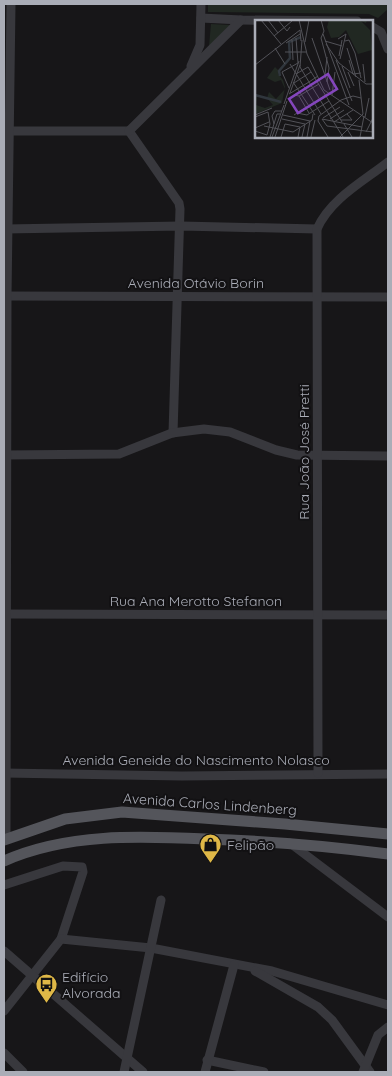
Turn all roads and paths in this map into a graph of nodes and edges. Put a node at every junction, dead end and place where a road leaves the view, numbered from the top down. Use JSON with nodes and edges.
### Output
{"nodes":[{"id":1,"x":11,"y":4,"type":"edge"},
{"id":2,"x":201,"y":4,"type":"edge"},
{"id":3,"x":201,"y":18,"type":"junction"},
{"id":4,"x":241,"y":20,"type":"junction"},
{"id":5,"x":255,"y":20,"type":"edge"},
{"id":6,"x":372,"y":27,"type":"edge"},
{"id":7,"x":388,"y":48,"type":"edge"},
{"id":8,"x":189,"y":70,"type":"junction"},
{"id":9,"x":6,"y":131,"type":"edge"},
{"id":10,"x":129,"y":131,"type":"junction"},
{"id":11,"x":388,"y":162,"type":"edge"},
{"id":12,"x":181,"y":226,"type":"junction"},
{"id":13,"x":6,"y":229,"type":"edge"},
{"id":14,"x":317,"y":229,"type":"junction"},
{"id":15,"x":5,"y":296,"type":"edge"},
{"id":16,"x":178,"y":297,"type":"junction"},
{"id":17,"x":388,"y":297,"type":"edge"},
{"id":18,"x":318,"y":298,"type":"junction"},
{"id":19,"x":174,"y":433,"type":"junction"},
{"id":20,"x":6,"y":455,"type":"edge"},
{"id":21,"x":318,"y":456,"type":"junction"},
{"id":22,"x":388,"y":456,"type":"edge"},
{"id":23,"x":5,"y":614,"type":"edge"},
{"id":24,"x":317,"y":615,"type":"junction"},
{"id":25,"x":388,"y":615,"type":"edge"},
{"id":26,"x":5,"y":773,"type":"edge"},
{"id":27,"x":318,"y":774,"type":"junction"},
{"id":28,"x":388,"y":774,"type":"edge"},
{"id":29,"x":388,"y":834,"type":"edge"},
{"id":30,"x":5,"y":840,"type":"edge"},
{"id":31,"x":290,"y":843,"type":"junction"},
{"id":32,"x":388,"y":854,"type":"edge"},
{"id":33,"x":4,"y":861,"type":"edge"},
{"id":34,"x":4,"y":885,"type":"edge"},
{"id":35,"x":161,"y":900,"type":"dead end"},
{"id":36,"x":388,"y":917,"type":"edge"},
{"id":37,"x":61,"y":939,"type":"junction"},
{"id":38,"x":151,"y":948,"type":"junction"},
{"id":39,"x":4,"y":951,"type":"edge"},
{"id":40,"x":234,"y":965,"type":"junction"},
{"id":41,"x":248,"y":968,"type":"junction"},
{"id":42,"x":32,"y":976,"type":"junction"},
{"id":43,"x":388,"y":1005,"type":"edge"},
{"id":44,"x":4,"y":1011,"type":"edge"},
{"id":45,"x":388,"y":1027,"type":"edge"},
{"id":46,"x":4,"y":1053,"type":"edge"},
{"id":47,"x":127,"y":1058,"type":"junction"},
{"id":48,"x":207,"y":1060,"type":"junction"},
{"id":49,"x":366,"y":1070,"type":"edge"},
{"id":50,"x":23,"y":1072,"type":"edge"},
{"id":51,"x":124,"y":1072,"type":"edge"},
{"id":52,"x":143,"y":1072,"type":"edge"},
{"id":53,"x":205,"y":1072,"type":"edge"},
{"id":54,"x":264,"y":1072,"type":"edge"}],
"edges":[{"from":1,"to":9,"type":"street"},
{"from":2,"to":3,"type":"street"},
{"from":3,"to":4,"type":"street"},
{"from":3,"to":8,"type":"street"},
{"from":4,"to":5,"type":"street"},
{"from":4,"to":8,"type":"street"},
{"from":6,"to":7,"type":"street"},
{"from":8,"to":10,"type":"street"},
{"from":9,"to":10,"type":"street"},
{"from":9,"to":13,"type":"street"},
{"from":10,"to":12,"type":"street"},
{"from":11,"to":14,"type":"street"},
{"from":12,"to":13,"type":"street"},
{"from":12,"to":14,"type":"street"},
{"from":12,"to":16,"type":"street"},
{"from":13,"to":15,"type":"street"},
{"from":14,"to":18,"type":"street","name":"Rua João José Pretti"},
{"from":15,"to":16,"type":"street","name":"Avenida Otávio Borin"},
{"from":15,"to":20,"type":"street"},
{"from":16,"to":18,"type":"street","name":"Avenida Otávio Borin"},
{"from":16,"to":19,"type":"street"},
{"from":17,"to":18,"type":"street","name":"Avenida Otávio Borin"},
{"from":18,"to":21,"type":"street","name":"Rua João José Pretti"},
{"from":19,"to":20,"type":"street"},
{"from":19,"to":21,"type":"street"},
{"from":20,"to":23,"type":"street"},
{"from":21,"to":22,"type":"street"},
{"from":21,"to":24,"type":"street","name":"Rua João José Pretti"},
{"from":23,"to":24,"type":"street","name":"Rua Ana Merotto Stefanon"},
{"from":23,"to":26,"type":"street"},
{"from":24,"to":25,"type":"street","name":"Rua Ana Merotto Stefanon"},
{"from":24,"to":27,"type":"street","name":"Rua João José Pretti"},
{"from":26,"to":27,"type":"street","name":"Avenida Geneide do Nascimento Nolasco"},
{"from":26,"to":30,"type":"street"},
{"from":27,"to":28,"type":"street","name":"Avenida Geneide do Nascimento Nolasco"},
{"from":29,"to":30,"type":"main road","name":"Avenida Carlos Lindenberg"},
{"from":31,"to":32,"type":"main road"},
{"from":31,"to":33,"type":"main road"},
{"from":31,"to":36,"type":"street"},
{"from":34,"to":37,"type":"street"},
{"from":35,"to":38,"type":"street"},
{"from":37,"to":38,"type":"street"},
{"from":37,"to":42,"type":"street"},
{"from":38,"to":40,"type":"street"},
{"from":38,"to":47,"type":"street"},
{"from":39,"to":42,"type":"street"},
{"from":40,"to":41,"type":"street"},
{"from":40,"to":48,"type":"street"},
{"from":41,"to":43,"type":"street"},
{"from":41,"to":49,"type":"street"},
{"from":42,"to":44,"type":"street"},
{"from":42,"to":47,"type":"street"},
{"from":45,"to":49,"type":"street"},
{"from":46,"to":50,"type":"street"},
{"from":47,"to":51,"type":"street"},
{"from":47,"to":52,"type":"street"},
{"from":48,"to":53,"type":"street"},
{"from":48,"to":54,"type":"street"}]}
